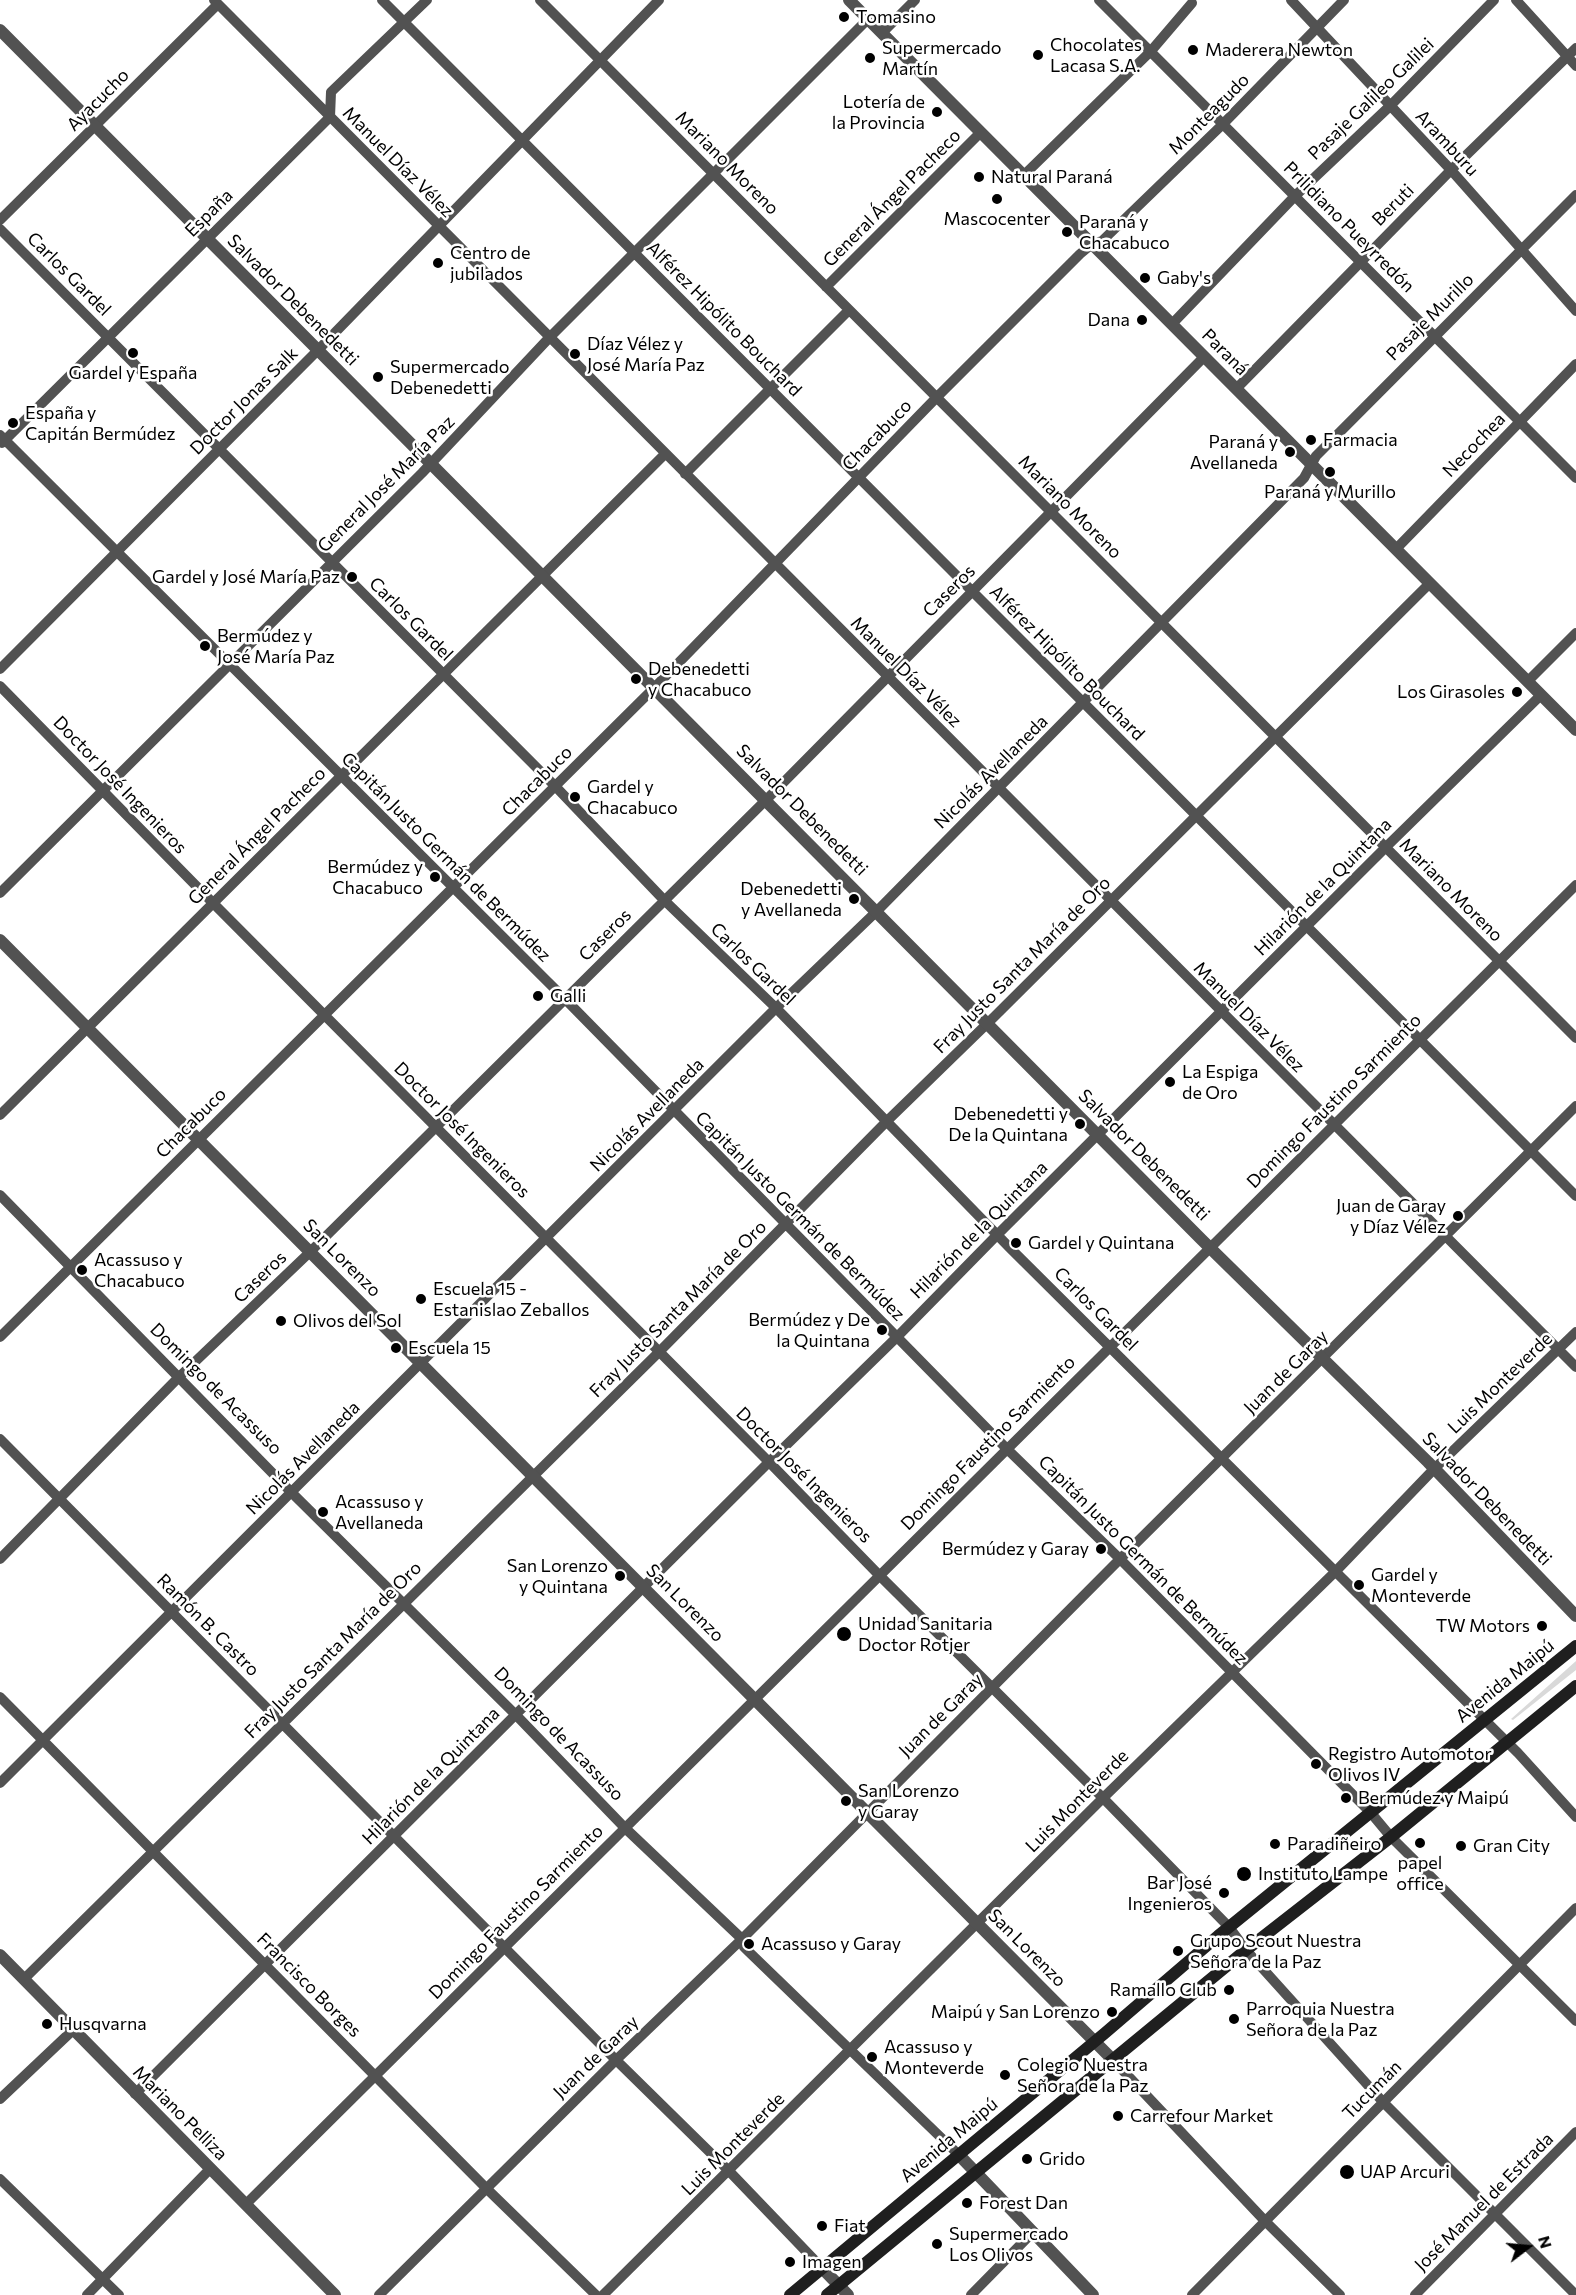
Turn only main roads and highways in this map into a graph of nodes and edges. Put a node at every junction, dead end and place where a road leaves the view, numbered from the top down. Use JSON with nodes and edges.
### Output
{"nodes":[{"id":1,"x":1576,"y":1646,"type":"edge"},
{"id":2,"x":1576,"y":1686,"type":"edge"},
{"id":3,"x":790,"y":2295,"type":"edge"},
{"id":4,"x":827,"y":2295,"type":"edge"}],
"edges":[{"from":1,"to":3,"type":"main road","name":"Avenida Maipú"},
{"from":2,"to":4,"type":"main road"}]}
